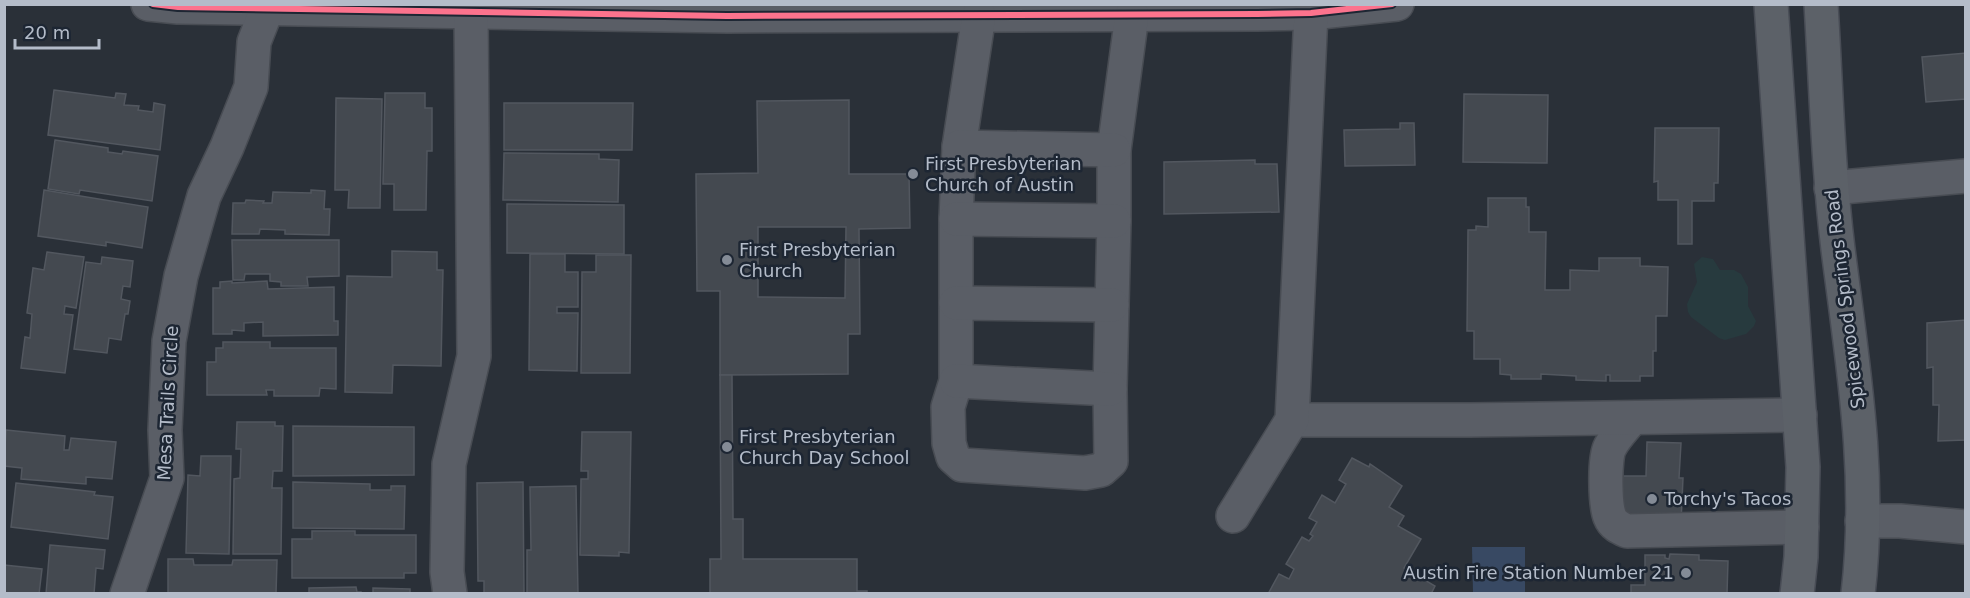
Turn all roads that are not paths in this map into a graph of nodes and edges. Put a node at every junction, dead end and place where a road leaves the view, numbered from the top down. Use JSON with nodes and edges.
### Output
{"nodes":[{"id":1,"x":148,"y":4,"type":"edge"},
{"id":2,"x":1397,"y":4,"type":"edge"},
{"id":3,"x":1771,"y":4,"type":"edge"},
{"id":4,"x":1821,"y":4,"type":"edge"},
{"id":5,"x":269,"y":6,"type":"edge"},
{"id":6,"x":727,"y":10,"type":"edge"},
{"id":7,"x":471,"y":12,"type":"junction"},
{"id":8,"x":1311,"y":13,"type":"junction"},
{"id":9,"x":979,"y":15,"type":"junction"},
{"id":10,"x":1132,"y":15,"type":"junction"},
{"id":11,"x":959,"y":147,"type":"junction"},
{"id":12,"x":1114,"y":150,"type":"junction"},
{"id":13,"x":1965,"y":176,"type":"edge"},
{"id":14,"x":1832,"y":188,"type":"junction"},
{"id":15,"x":956,"y":219,"type":"junction"},
{"id":16,"x":1114,"y":221,"type":"junction"},
{"id":17,"x":956,"y":303,"type":"junction"},
{"id":18,"x":1112,"y":305,"type":"junction"},
{"id":19,"x":956,"y":381,"type":"junction"},
{"id":20,"x":1110,"y":389,"type":"junction"},
{"id":21,"x":1800,"y":415,"type":"junction"},
{"id":22,"x":1632,"y":418,"type":"junction"},
{"id":23,"x":1292,"y":420,"type":"junction"},
{"id":24,"x":1233,"y":516,"type":"dead end"},
{"id":25,"x":1862,"y":521,"type":"junction"},
{"id":26,"x":1802,"y":527,"type":"junction"},
{"id":27,"x":1965,"y":527,"type":"edge"},
{"id":28,"x":127,"y":594,"type":"edge"},
{"id":29,"x":450,"y":594,"type":"edge"},
{"id":30,"x":1797,"y":594,"type":"edge"},
{"id":31,"x":1858,"y":594,"type":"edge"}],
"edges":[{"from":1,"to":5,"type":"street"},
{"from":2,"to":8,"type":"street"},
{"from":3,"to":21,"type":"main road"},
{"from":4,"to":14,"type":"main road","name":"Spicewood Springs Road"},
{"from":5,"to":7,"type":"street"},
{"from":5,"to":28,"type":"street","name":"Mesa Trails Circle"},
{"from":6,"to":7,"type":"street"},
{"from":6,"to":9,"type":"street"},
{"from":7,"to":29,"type":"street"},
{"from":8,"to":10,"type":"street"},
{"from":8,"to":23,"type":"street"},
{"from":9,"to":10,"type":"street"},
{"from":9,"to":11,"type":"street"},
{"from":10,"to":12,"type":"street"},
{"from":11,"to":12,"type":"street"},
{"from":11,"to":15,"type":"street"},
{"from":12,"to":16,"type":"street"},
{"from":13,"to":14,"type":"street"},
{"from":14,"to":25,"type":"main road","name":"Spicewood Springs Road"},
{"from":15,"to":16,"type":"street"},
{"from":15,"to":17,"type":"street"},
{"from":16,"to":18,"type":"street"},
{"from":17,"to":18,"type":"street"},
{"from":17,"to":19,"type":"street"},
{"from":18,"to":20,"type":"street"},
{"from":19,"to":20,"type":"street"},
{"from":19,"to":20,"type":"street"},
{"from":21,"to":22,"type":"street"},
{"from":21,"to":26,"type":"main road"},
{"from":22,"to":23,"type":"street"},
{"from":22,"to":26,"type":"street"},
{"from":23,"to":24,"type":"street"},
{"from":25,"to":27,"type":"street"},
{"from":25,"to":31,"type":"main road","name":"Spicewood Springs Road"},
{"from":26,"to":30,"type":"main road"}]}
